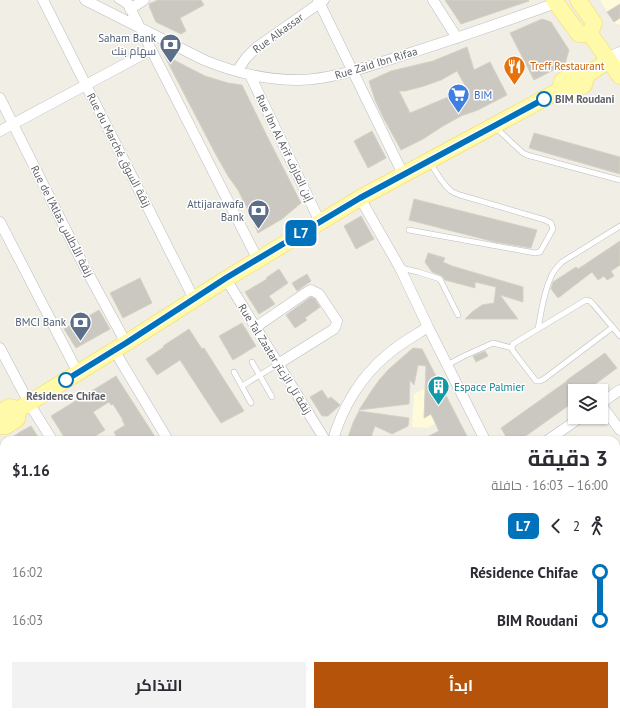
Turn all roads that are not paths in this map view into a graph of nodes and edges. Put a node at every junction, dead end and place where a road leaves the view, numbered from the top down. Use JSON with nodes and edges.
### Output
{"nodes":[{"id":1,"x":43,"y":0,"type":"edge"},
{"id":2,"x":85,"y":0,"type":"edge"},
{"id":3,"x":117,"y":0,"type":"edge"},
{"id":4,"x":144,"y":0,"type":"edge"},
{"id":5,"x":433,"y":0,"type":"edge"},
{"id":6,"x":578,"y":0,"type":"edge"},
{"id":7,"x":320,"y":1,"type":"edge"},
{"id":8,"x":555,"y":2,"type":"edge"},
{"id":9,"x":128,"y":4,"type":"edge"},
{"id":10,"x":140,"y":27,"type":"junction"},
{"id":11,"x":590,"y":34,"type":"junction"},
{"id":12,"x":457,"y":38,"type":"junction"},
{"id":13,"x":151,"y":50,"type":"junction"},
{"id":14,"x":615,"y":57,"type":"edge"},
{"id":15,"x":237,"y":71,"type":"junction"},
{"id":16,"x":353,"y":72,"type":"junction"},
{"id":17,"x":250,"y":75,"type":"junction"},
{"id":18,"x":620,"y":76,"type":"edge"},
{"id":19,"x":86,"y":85,"type":"junction"},
{"id":20,"x":0,"y":98,"type":"edge"},
{"id":21,"x":13,"y":124,"type":"junction"},
{"id":22,"x":494,"y":126,"type":"junction"},
{"id":23,"x":0,"y":131,"type":"edge"},
{"id":24,"x":429,"y":160,"type":"junction"},
{"id":25,"x":403,"y":174,"type":"junction"},
{"id":26,"x":620,"y":180,"type":"edge"},
{"id":27,"x":360,"y":198,"type":"junction"},
{"id":28,"x":0,"y":222,"type":"edge"},
{"id":29,"x":320,"y":222,"type":"junction"},
{"id":30,"x":620,"y":226,"type":"edge"},
{"id":31,"x":409,"y":230,"type":"dead end"},
{"id":32,"x":258,"y":260,"type":"junction"},
{"id":33,"x":400,"y":268,"type":"junction"},
{"id":34,"x":226,"y":278,"type":"junction"},
{"id":35,"x":194,"y":299,"type":"junction"},
{"id":36,"x":458,"y":316,"type":"dead end"},
{"id":37,"x":428,"y":327,"type":"junction"},
{"id":38,"x":256,"y":328,"type":"junction"},
{"id":39,"x":613,"y":328,"type":"junction"},
{"id":40,"x":538,"y":329,"type":"junction"},
{"id":41,"x":620,"y":336,"type":"edge"},
{"id":42,"x":120,"y":346,"type":"junction"},
{"id":43,"x":0,"y":348,"type":"edge"},
{"id":44,"x":512,"y":348,"type":"junction"},
{"id":45,"x":252,"y":362,"type":"dead end"},
{"id":46,"x":278,"y":364,"type":"junction"},
{"id":47,"x":447,"y":365,"type":"junction"},
{"id":48,"x":234,"y":372,"type":"dead end"},
{"id":49,"x":78,"y":373,"type":"junction"},
{"id":50,"x":260,"y":376,"type":"junction"},
{"id":51,"x":242,"y":386,"type":"junction"},
{"id":52,"x":620,"y":390,"type":"edge"},
{"id":53,"x":272,"y":397,"type":"dead end"},
{"id":54,"x":608,"y":399,"type":"edge"},
{"id":55,"x":252,"y":403,"type":"dead end"},
{"id":56,"x":24,"y":406,"type":"junction"},
{"id":57,"x":0,"y":413,"type":"edge"},
{"id":58,"x":608,"y":414,"type":"edge"},
{"id":59,"x":571,"y":424,"type":"edge"},
{"id":60,"x":0,"y":426,"type":"edge"},
{"id":61,"x":620,"y":430,"type":"edge"},
{"id":62,"x":49,"y":436,"type":"edge"},
{"id":63,"x":166,"y":436,"type":"edge"},
{"id":64,"x":323,"y":436,"type":"edge"},
{"id":65,"x":334,"y":436,"type":"edge"},
{"id":66,"x":483,"y":436,"type":"edge"},
{"id":67,"x":554,"y":436,"type":"edge"}],
"edges":[{"from":1,"to":19,"type":"street","name":"Rue du Marché زنقة السوق"},
{"from":2,"to":10,"type":"street","name":"Rue Zaid Ibn Rifaa"},
{"from":3,"to":9,"type":"lane"},
{"from":4,"to":9,"type":"street"},
{"from":5,"to":12,"type":"street"},
{"from":6,"to":11,"type":"main road"},
{"from":7,"to":15,"type":"street","name":"Rue Alkassar"},
{"from":7,"to":16,"type":"street"},
{"from":8,"to":11,"type":"main road"},
{"from":8,"to":12,"type":"street","name":"Rue Zaid Ibn Rifaa"},
{"from":9,"to":10,"type":"street"},
{"from":10,"to":13,"type":"street"},
{"from":10,"to":15,"type":"street","name":"Rue Zaid Ibn Rifaa"},
{"from":11,"to":14,"type":"main road"},
{"from":12,"to":16,"type":"street","name":"Rue Zaid Ibn Rifaa"},
{"from":13,"to":19,"type":"street"},
{"from":13,"to":32,"type":"street"},
{"from":14,"to":18,"type":"main road"},
{"from":14,"to":22,"type":"main road"},
{"from":15,"to":17,"type":"street","name":"Rue Zaid Ibn Rifaa"},
{"from":16,"to":17,"type":"street","name":"Rue Zaid Ibn Rifaa"},
{"from":16,"to":25,"type":"street"},
{"from":17,"to":29,"type":"street","name":"Rue Ibn Al Arif إبن العارف"},
{"from":19,"to":21,"type":"street"},
{"from":19,"to":35,"type":"street","name":"Rue du Marché زنقة السوق"},
{"from":20,"to":21,"type":"street","name":"Rue de l'Atlas زنقة الأطلس"},
{"from":21,"to":23,"type":"street"},
{"from":21,"to":42,"type":"street","name":"Rue de l'Atlas زنقة الأطلس"},
{"from":22,"to":24,"type":"main road"},
{"from":22,"to":26,"type":"lane"},
{"from":24,"to":25,"type":"main road"},
{"from":24,"to":31,"type":"lane"},
{"from":25,"to":27,"type":"main road"},
{"from":27,"to":29,"type":"main road"},
{"from":27,"to":33,"type":"street"},
{"from":28,"to":49,"type":"street"},
{"from":29,"to":32,"type":"main road"},
{"from":30,"to":40,"type":"lane"},
{"from":32,"to":34,"type":"main road"},
{"from":33,"to":36,"type":"lane"},
{"from":33,"to":37,"type":"street"},
{"from":34,"to":35,"type":"main road"},
{"from":34,"to":38,"type":"street","name":"Rue Tal Zaatar زنقة تل الزعتر"},
{"from":35,"to":42,"type":"main road"},
{"from":37,"to":47,"type":"street"},
{"from":37,"to":65,"type":"street"},
{"from":38,"to":46,"type":"street","name":"Rue Tal Zaatar زنقة تل الزعتر"},
{"from":38,"to":46,"type":"street"},
{"from":39,"to":40,"type":"lane"},
{"from":39,"to":41,"type":"lane"},
{"from":39,"to":44,"type":"lane"},
{"from":40,"to":44,"type":"lane"},
{"from":42,"to":49,"type":"main road"},
{"from":42,"to":63,"type":"street","name":"Rue de l'Atlas زنقة الأطلس"},
{"from":43,"to":56,"type":"street"},
{"from":44,"to":47,"type":"lane"},
{"from":45,"to":50,"type":"lane"},
{"from":46,"to":50,"type":"lane"},
{"from":46,"to":64,"type":"street","name":"Rue Tal Zaatar زنقة تل الزعتر"},
{"from":47,"to":66,"type":"street"},
{"from":48,"to":51,"type":"lane"},
{"from":49,"to":56,"type":"main road"},
{"from":50,"to":51,"type":"lane"},
{"from":50,"to":53,"type":"lane"},
{"from":51,"to":55,"type":"lane"},
{"from":52,"to":54,"type":"street"},
{"from":56,"to":57,"type":"main road"},
{"from":56,"to":60,"type":"main road"},
{"from":56,"to":62,"type":"street"},
{"from":58,"to":61,"type":"street"},
{"from":59,"to":67,"type":"street"}]}
